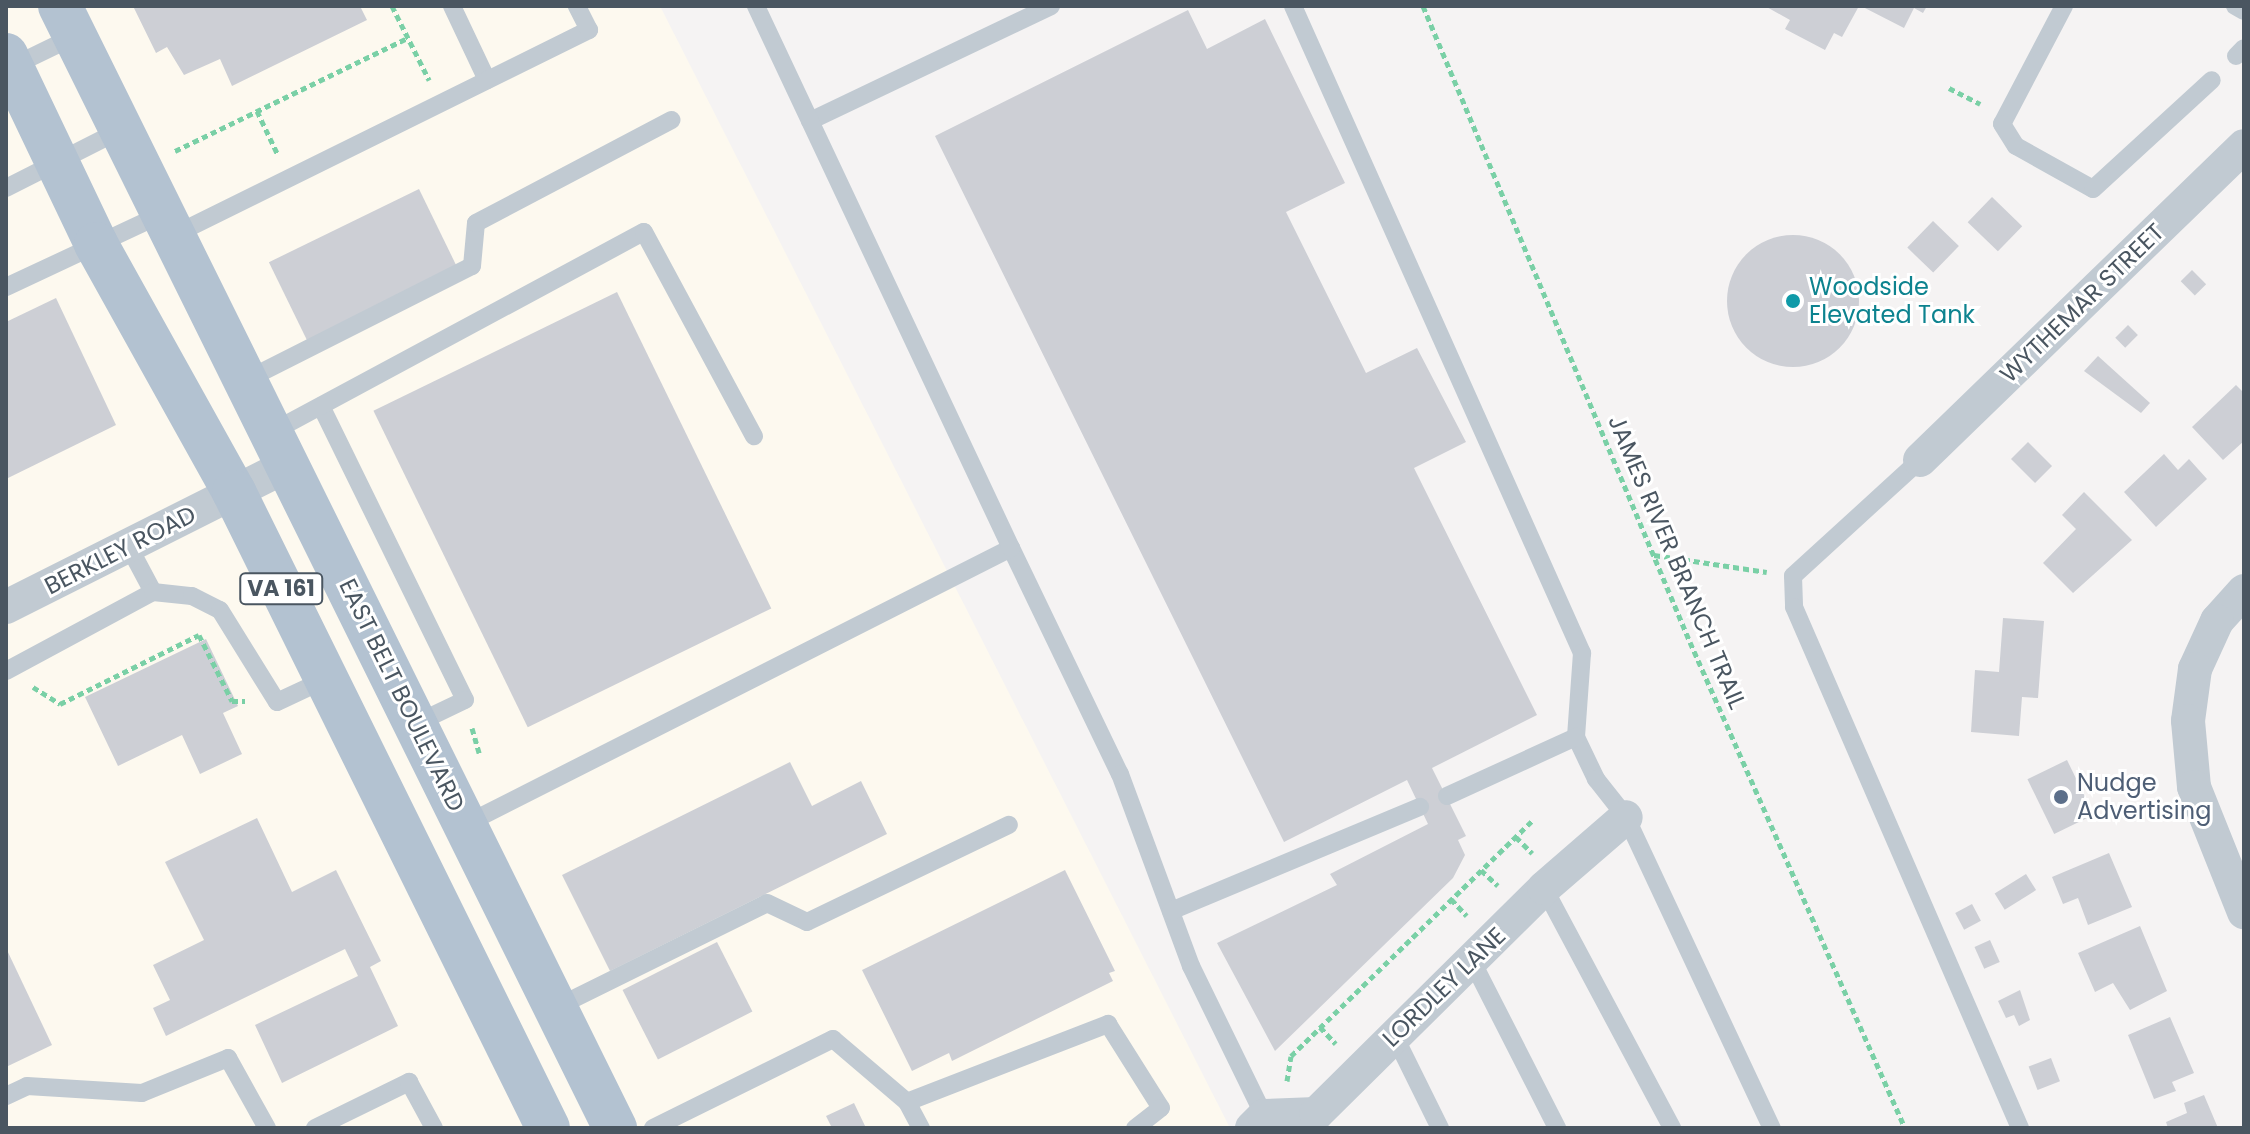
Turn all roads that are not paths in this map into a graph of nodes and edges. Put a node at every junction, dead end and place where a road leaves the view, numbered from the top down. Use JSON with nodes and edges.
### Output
{"nodes":[{"id":1,"x":452,"y":6,"type":"edge"},
{"id":2,"x":577,"y":6,"type":"edge"},
{"id":3,"x":756,"y":6,"type":"edge"},
{"id":4,"x":1051,"y":6,"type":"edge"},
{"id":5,"x":1293,"y":6,"type":"edge"},
{"id":6,"x":2064,"y":6,"type":"edge"},
{"id":7,"x":2235,"y":6,"type":"edge"},
{"id":8,"x":2244,"y":11,"type":"edge"},
{"id":9,"x":68,"y":21,"type":"edge"},
{"id":10,"x":8,"y":64,"type":"edge"},
{"id":11,"x":487,"y":80,"type":"junction"},
{"id":12,"x":2212,"y":80,"type":"dead end"},
{"id":13,"x":671,"y":120,"type":"dead end"},
{"id":14,"x":810,"y":121,"type":"junction"},
{"id":15,"x":121,"y":130,"type":"junction"},
{"id":16,"x":2244,"y":146,"type":"edge"},
{"id":17,"x":57,"y":161,"type":"junction"},
{"id":18,"x":6,"y":188,"type":"edge"},
{"id":19,"x":168,"y":224,"type":"junction"},
{"id":20,"x":96,"y":244,"type":"junction"},
{"id":21,"x":6,"y":287,"type":"edge"},
{"id":22,"x":246,"y":380,"type":"junction"},
{"id":23,"x":321,"y":406,"type":"junction"},
{"id":24,"x":754,"y":436,"type":"dead end"},
{"id":25,"x":280,"y":448,"type":"junction"},
{"id":26,"x":1920,"y":460,"type":"joint"},
{"id":27,"x":234,"y":492,"type":"junction"},
{"id":28,"x":128,"y":545,"type":"junction"},
{"id":29,"x":1011,"y":548,"type":"junction"},
{"id":30,"x":2244,"y":591,"type":"edge"},
{"id":31,"x":153,"y":592,"type":"junction"},
{"id":32,"x":6,"y":607,"type":"edge"},
{"id":33,"x":6,"y":671,"type":"edge"},
{"id":34,"x":326,"y":679,"type":"junction"},
{"id":35,"x":417,"y":723,"type":"junction"},
{"id":36,"x":1576,"y":737,"type":"junction"},
{"id":37,"x":1447,"y":796,"type":"dead end"},
{"id":38,"x":1420,"y":807,"type":"dead end"},
{"id":39,"x":1626,"y":817,"type":"junction"},
{"id":40,"x":466,"y":824,"type":"junction"},
{"id":41,"x":1009,"y":825,"type":"dead end"},
{"id":42,"x":1544,"y":888,"type":"junction"},
{"id":43,"x":1171,"y":911,"type":"junction"},
{"id":44,"x":2244,"y":912,"type":"edge"},
{"id":45,"x":1471,"y":959,"type":"junction"},
{"id":46,"x":557,"y":1007,"type":"junction"},
{"id":47,"x":1394,"y":1035,"type":"junction"},
{"id":48,"x":6,"y":1096,"type":"edge"},
{"id":49,"x":907,"y":1102,"type":"junction"},
{"id":50,"x":1320,"y":1121,"type":"edge"},
{"id":51,"x":1258,"y":1122,"type":"edge"},
{"id":52,"x":267,"y":1128,"type":"edge"},
{"id":53,"x":315,"y":1128,"type":"edge"},
{"id":54,"x":434,"y":1128,"type":"edge"},
{"id":55,"x":548,"y":1128,"type":"edge"},
{"id":56,"x":615,"y":1128,"type":"edge"},
{"id":57,"x":653,"y":1128,"type":"edge"},
{"id":58,"x":921,"y":1128,"type":"edge"},
{"id":59,"x":1135,"y":1128,"type":"edge"},
{"id":60,"x":1440,"y":1128,"type":"edge"},
{"id":61,"x":1557,"y":1128,"type":"edge"},
{"id":62,"x":1672,"y":1128,"type":"edge"},
{"id":63,"x":1772,"y":1128,"type":"edge"},
{"id":64,"x":2020,"y":1128,"type":"edge"}],
"edges":[{"from":1,"to":11,"type":"lane"},
{"from":2,"to":11,"type":"lane"},
{"from":3,"to":14,"type":"lane"},
{"from":4,"to":14,"type":"lane"},
{"from":5,"to":36,"type":"lane"},
{"from":6,"to":12,"type":"lane"},
{"from":7,"to":8,"type":"lane"},
{"from":9,"to":10,"type":"lane"},
{"from":9,"to":15,"type":"main road","name":"EAST BELT BOULEVARD","number":"VA 161"},
{"from":10,"to":17,"type":"main road","number":"VA 161"},
{"from":11,"to":19,"type":"lane"},
{"from":13,"to":22,"type":"lane"},
{"from":14,"to":29,"type":"lane"},
{"from":15,"to":17,"type":"lane"},
{"from":15,"to":19,"type":"main road","name":"EAST BELT BOULEVARD","number":"VA 161"},
{"from":16,"to":26,"type":"street","name":"WYTHEMAR STREET"},
{"from":17,"to":18,"type":"lane"},
{"from":17,"to":20,"type":"main road","number":"VA 161"},
{"from":19,"to":20,"type":"lane"},
{"from":19,"to":22,"type":"main road","name":"EAST BELT BOULEVARD","number":"VA 161"},
{"from":20,"to":21,"type":"lane"},
{"from":20,"to":27,"type":"main road","number":"VA 161"},
{"from":22,"to":25,"type":"main road","name":"EAST BELT BOULEVARD","number":"VA 161"},
{"from":23,"to":24,"type":"lane"},
{"from":23,"to":25,"type":"lane"},
{"from":23,"to":35,"type":"lane"},
{"from":25,"to":27,"type":"street","name":"BERKLEY ROAD"},
{"from":25,"to":35,"type":"main road","name":"EAST BELT BOULEVARD","number":"VA 161"},
{"from":26,"to":64,"type":"lane"},
{"from":27,"to":28,"type":"street","name":"BERKLEY ROAD"},
{"from":27,"to":34,"type":"main road","number":"VA 161"},
{"from":28,"to":31,"type":"lane"},
{"from":28,"to":32,"type":"street","name":"BERKLEY ROAD"},
{"from":29,"to":40,"type":"lane"},
{"from":29,"to":43,"type":"lane"},
{"from":30,"to":44,"type":"street"},
{"from":31,"to":33,"type":"lane"},
{"from":31,"to":34,"type":"lane"},
{"from":34,"to":55,"type":"main road","number":"VA 161"},
{"from":35,"to":40,"type":"main road","name":"EAST BELT BOULEVARD","number":"VA 161"},
{"from":36,"to":37,"type":"lane"},
{"from":36,"to":39,"type":"lane"},
{"from":38,"to":43,"type":"lane"},
{"from":39,"to":42,"type":"street","name":"LORDLEY LANE"},
{"from":39,"to":63,"type":"lane"},
{"from":40,"to":46,"type":"main road","name":"EAST BELT BOULEVARD","number":"VA 161"},
{"from":41,"to":46,"type":"lane"},
{"from":42,"to":45,"type":"street","name":"LORDLEY LANE"},
{"from":42,"to":62,"type":"lane"},
{"from":43,"to":51,"type":"lane"},
{"from":45,"to":47,"type":"street","name":"LORDLEY LANE"},
{"from":45,"to":61,"type":"lane"},
{"from":46,"to":56,"type":"main road","name":"EAST BELT BOULEVARD","number":"VA 161"},
{"from":47,"to":50,"type":"street","name":"LORDLEY LANE"},
{"from":47,"to":60,"type":"lane"},
{"from":48,"to":52,"type":"lane"},
{"from":49,"to":57,"type":"lane"},
{"from":49,"to":58,"type":"lane"},
{"from":49,"to":59,"type":"lane"},
{"from":50,"to":51,"type":"street","name":"LORDLEY LANE"},
{"from":53,"to":54,"type":"lane"}]}
